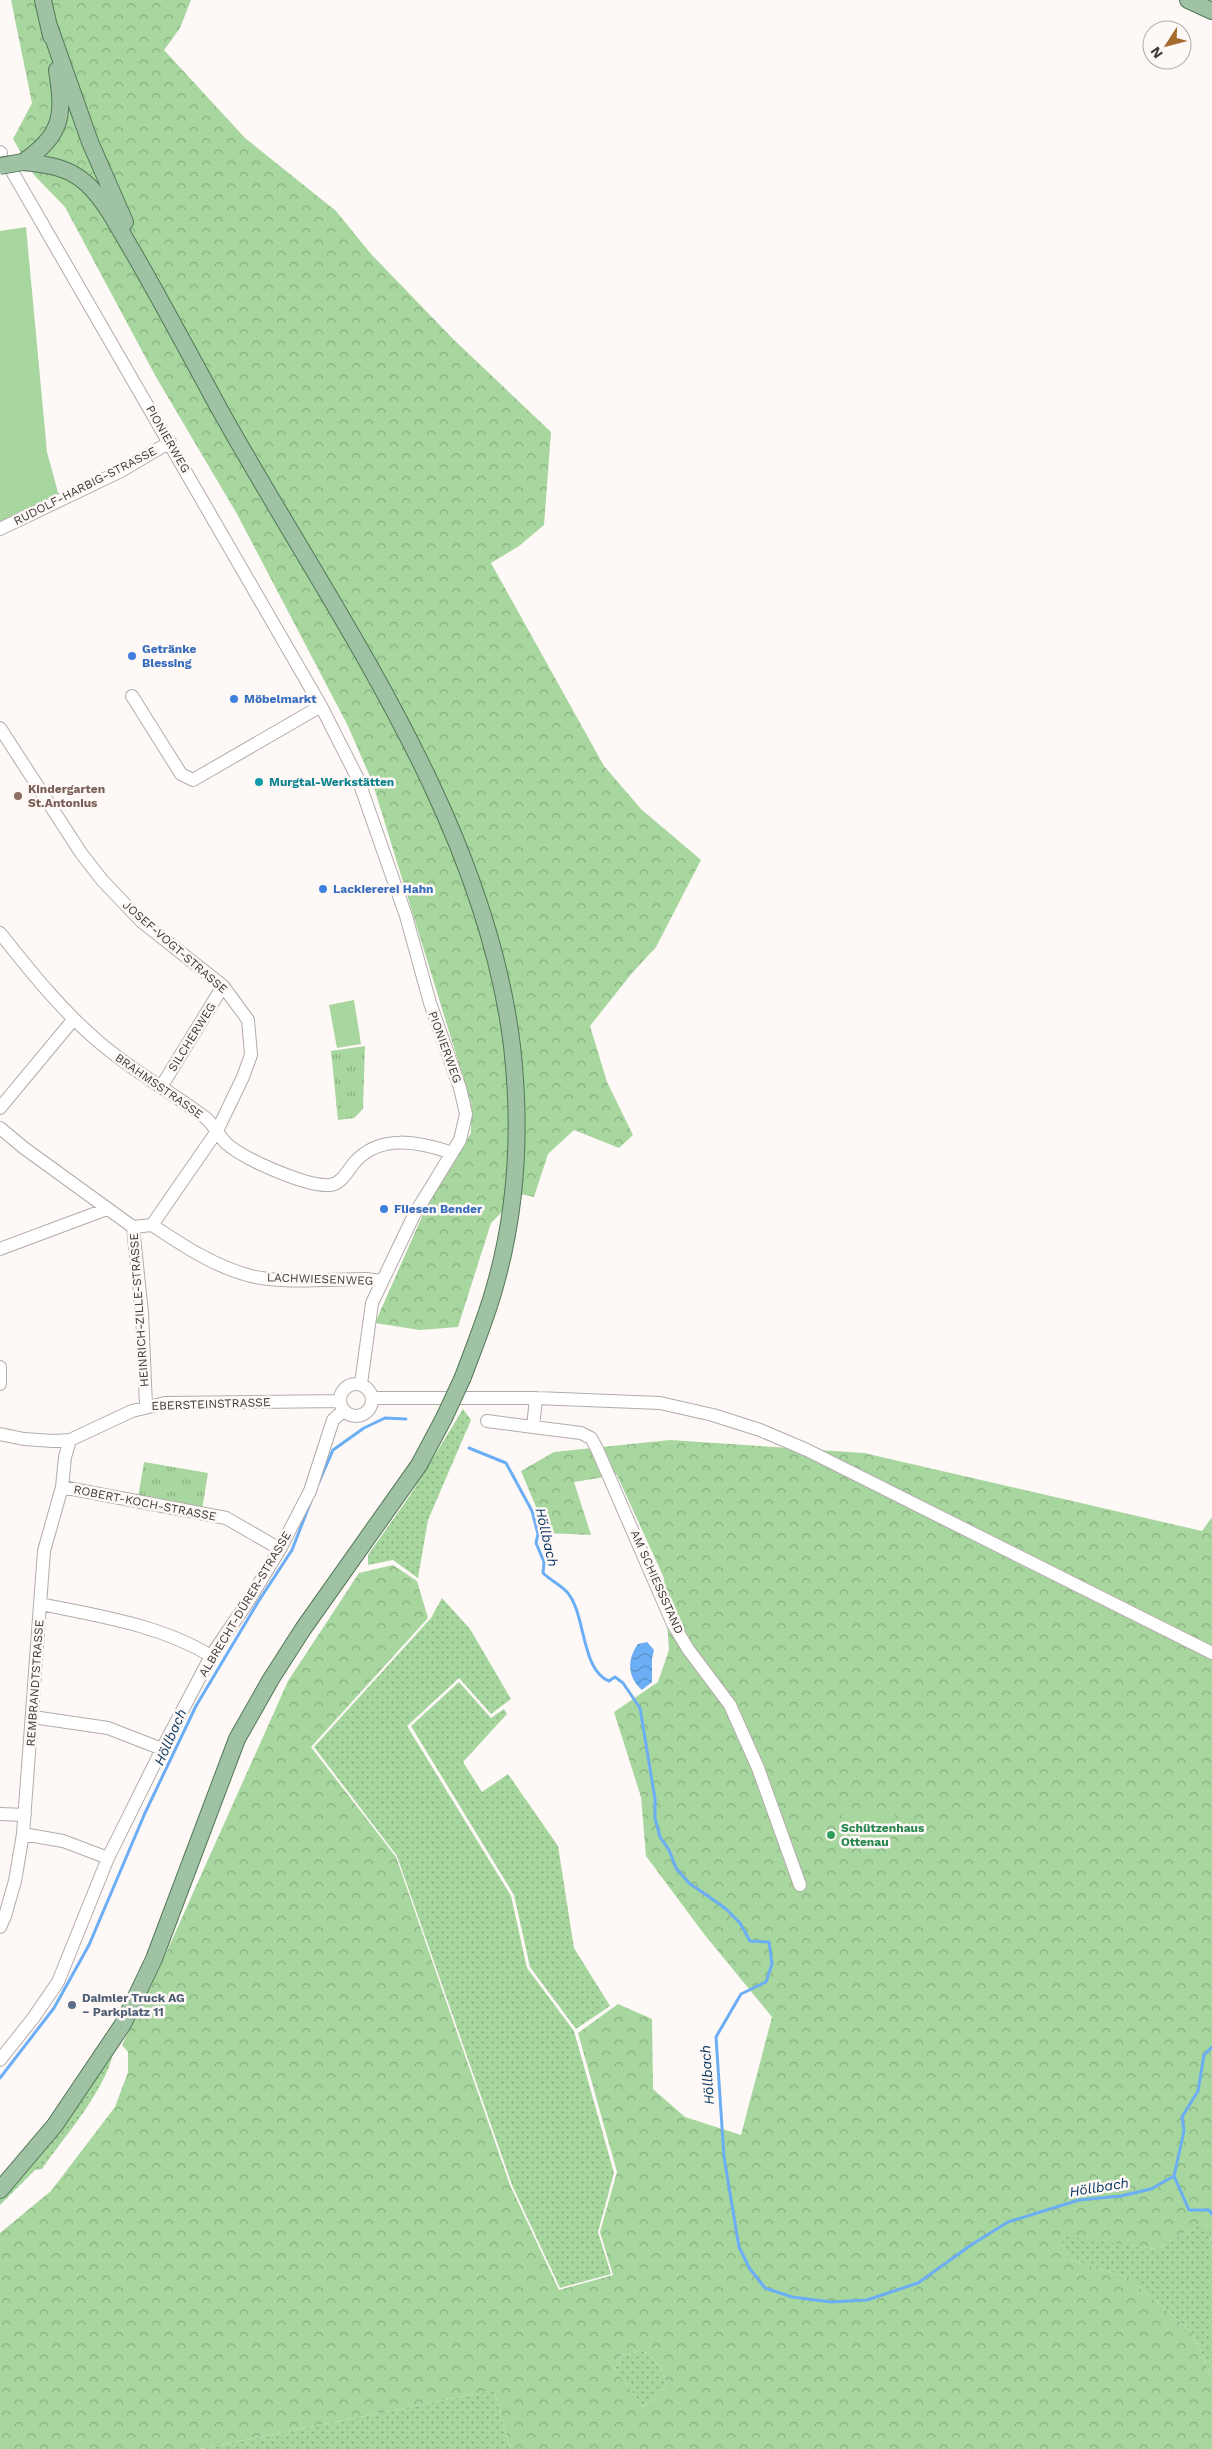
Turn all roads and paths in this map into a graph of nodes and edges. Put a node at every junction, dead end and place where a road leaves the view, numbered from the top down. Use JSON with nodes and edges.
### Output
{"nodes":[{"id":1,"x":44,"y":0,"type":"edge"},
{"id":2,"x":1188,"y":0,"type":"edge"},
{"id":3,"x":1212,"y":10,"type":"edge"},
{"id":4,"x":49,"y":26,"type":"junction"},
{"id":5,"x":7,"y":161,"type":"edge"},
{"id":6,"x":154,"y":287,"type":"junction"},
{"id":7,"x":170,"y":442,"type":"junction"},
{"id":8,"x":0,"y":529,"type":"edge"},
{"id":9,"x":132,"y":696,"type":"dead end"},
{"id":10,"x":321,"y":706,"type":"junction"},
{"id":11,"x":0,"y":728,"type":"edge"},
{"id":12,"x":4,"y":743,"type":"edge"},
{"id":13,"x":0,"y":933,"type":"edge"},
{"id":14,"x":223,"y":986,"type":"junction"},
{"id":15,"x":73,"y":1020,"type":"junction"},
{"id":16,"x":161,"y":1088,"type":"junction"},
{"id":17,"x":0,"y":1108,"type":"edge"},
{"id":18,"x":0,"y":1128,"type":"edge"},
{"id":19,"x":217,"y":1131,"type":"junction"},
{"id":20,"x":452,"y":1153,"type":"junction"},
{"id":21,"x":107,"y":1209,"type":"junction"},
{"id":22,"x":152,"y":1225,"type":"junction"},
{"id":23,"x":133,"y":1227,"type":"junction"},
{"id":24,"x":0,"y":1248,"type":"edge"},
{"id":25,"x":382,"y":1281,"type":"junction"},
{"id":26,"x":0,"y":1367,"type":"edge"},
{"id":27,"x":0,"y":1384,"type":"edge"},
{"id":28,"x":361,"y":1384,"type":"junction"},
{"id":29,"x":372,"y":1398,"type":"junction"},
{"id":30,"x":536,"y":1398,"type":"junction"},
{"id":31,"x":342,"y":1405,"type":"junction"},
{"id":32,"x":146,"y":1406,"type":"junction"},
{"id":33,"x":487,"y":1421,"type":"dead end"},
{"id":34,"x":534,"y":1427,"type":"junction"},
{"id":35,"x":0,"y":1434,"type":"edge"},
{"id":36,"x":70,"y":1440,"type":"junction"},
{"id":37,"x":62,"y":1487,"type":"junction"},
{"id":38,"x":280,"y":1549,"type":"junction"},
{"id":39,"x":41,"y":1604,"type":"junction"},
{"id":40,"x":1212,"y":1654,"type":"edge"},
{"id":41,"x":211,"y":1656,"type":"junction"},
{"id":42,"x":33,"y":1717,"type":"junction"},
{"id":43,"x":162,"y":1749,"type":"junction"},
{"id":44,"x":0,"y":1814,"type":"edge"},
{"id":45,"x":25,"y":1815,"type":"junction"},
{"id":46,"x":23,"y":1834,"type":"junction"},
{"id":47,"x":104,"y":1856,"type":"junction"},
{"id":48,"x":800,"y":1885,"type":"dead end"},
{"id":49,"x":0,"y":1926,"type":"edge"},
{"id":50,"x":0,"y":2060,"type":"edge"},
{"id":51,"x":0,"y":2190,"type":"edge"}],
"edges":[{"from":1,"to":4,"type":"main road"},
{"from":2,"to":3,"type":"main road"},
{"from":4,"to":5,"type":"main road"},
{"from":4,"to":6,"type":"main road"},
{"from":5,"to":6,"type":"main road"},
{"from":5,"to":7,"type":"street","name":"PIONIERWEG"},
{"from":6,"to":51,"type":"main road","bridge":true},
{"from":7,"to":8,"type":"street","name":"RUDOLF-HARBIG-STRASSE"},
{"from":7,"to":10,"type":"street","name":"PIONIERWEG"},
{"from":9,"to":10,"type":"street"},
{"from":10,"to":20,"type":"street","name":"PIONIERWEG"},
{"from":11,"to":12,"type":"street","name":"JOSEF-VOGT-STRASSE"},
{"from":12,"to":14,"type":"street","name":"JOSEF-VOGT-STRASSE"},
{"from":13,"to":15,"type":"street","name":"BRAHMSSTRASSE"},
{"from":14,"to":16,"type":"street","name":"SILCHERWEG"},
{"from":14,"to":19,"type":"street","name":"JOSEF-VOGT-STRASSE"},
{"from":15,"to":16,"type":"street","name":"BRAHMSSTRASSE"},
{"from":15,"to":17,"type":"street"},
{"from":16,"to":19,"type":"street","name":"BRAHMSSTRASSE"},
{"from":18,"to":21,"type":"street"},
{"from":19,"to":20,"type":"street","name":"BRAHMSSTRASSE"},
{"from":19,"to":22,"type":"street","name":"HEINRICH-ZILLE-STRASSE"},
{"from":20,"to":25,"type":"street","name":"PIONIERWEG"},
{"from":21,"to":23,"type":"street"},
{"from":21,"to":24,"type":"street"},
{"from":22,"to":23,"type":"street","name":"HEINRICH-ZILLE-STRASSE"},
{"from":22,"to":25,"type":"street","name":"LACHWIESENWEG"},
{"from":23,"to":32,"type":"street","name":"HEINRICH-ZILLE-STRASSE"},
{"from":25,"to":28,"type":"street","name":"PIONIERWEG"},
{"from":26,"to":27,"type":"street"},
{"from":28,"to":29,"type":"street"},
{"from":28,"to":31,"type":"street"},
{"from":29,"to":30,"type":"street"},
{"from":29,"to":31,"type":"street","name":"EBERSTEINSTRASSE"},
{"from":30,"to":34,"type":"street"},
{"from":30,"to":40,"type":"street"},
{"from":31,"to":32,"type":"street","name":"EBERSTEINSTRASSE"},
{"from":31,"to":38,"type":"street","name":"ALBRECHT-DÜRER-STRASSE"},
{"from":32,"to":36,"type":"street","name":"EBERSTEINSTRASSE"},
{"from":33,"to":34,"type":"street"},
{"from":34,"to":48,"type":"street","name":"AM SCHIESSSTAND"},
{"from":35,"to":36,"type":"street","name":"EBERSTEINSTRASSE"},
{"from":36,"to":37,"type":"street","name":"REMBRANDTSTRASSE"},
{"from":37,"to":38,"type":"street","name":"ROBERT-KOCH-STRASSE"},
{"from":37,"to":39,"type":"street","name":"REMBRANDTSTRASSE"},
{"from":38,"to":41,"type":"street","name":"ALBRECHT-DÜRER-STRASSE"},
{"from":39,"to":41,"type":"street"},
{"from":39,"to":42,"type":"street","name":"REMBRANDTSTRASSE"},
{"from":41,"to":43,"type":"street","name":"ALBRECHT-DÜRER-STRASSE"},
{"from":42,"to":43,"type":"street"},
{"from":42,"to":45,"type":"street","name":"REMBRANDTSTRASSE"},
{"from":43,"to":47,"type":"street","name":"ALBRECHT-DÜRER-STRASSE"},
{"from":44,"to":45,"type":"street"},
{"from":45,"to":46,"type":"street","name":"REMBRANDTSTRASSE"},
{"from":46,"to":47,"type":"street"},
{"from":46,"to":49,"type":"street","name":"REMBRANDTSTRASSE"},
{"from":47,"to":50,"type":"street","name":"ALBRECHT-DÜRER-STRASSE"}]}
